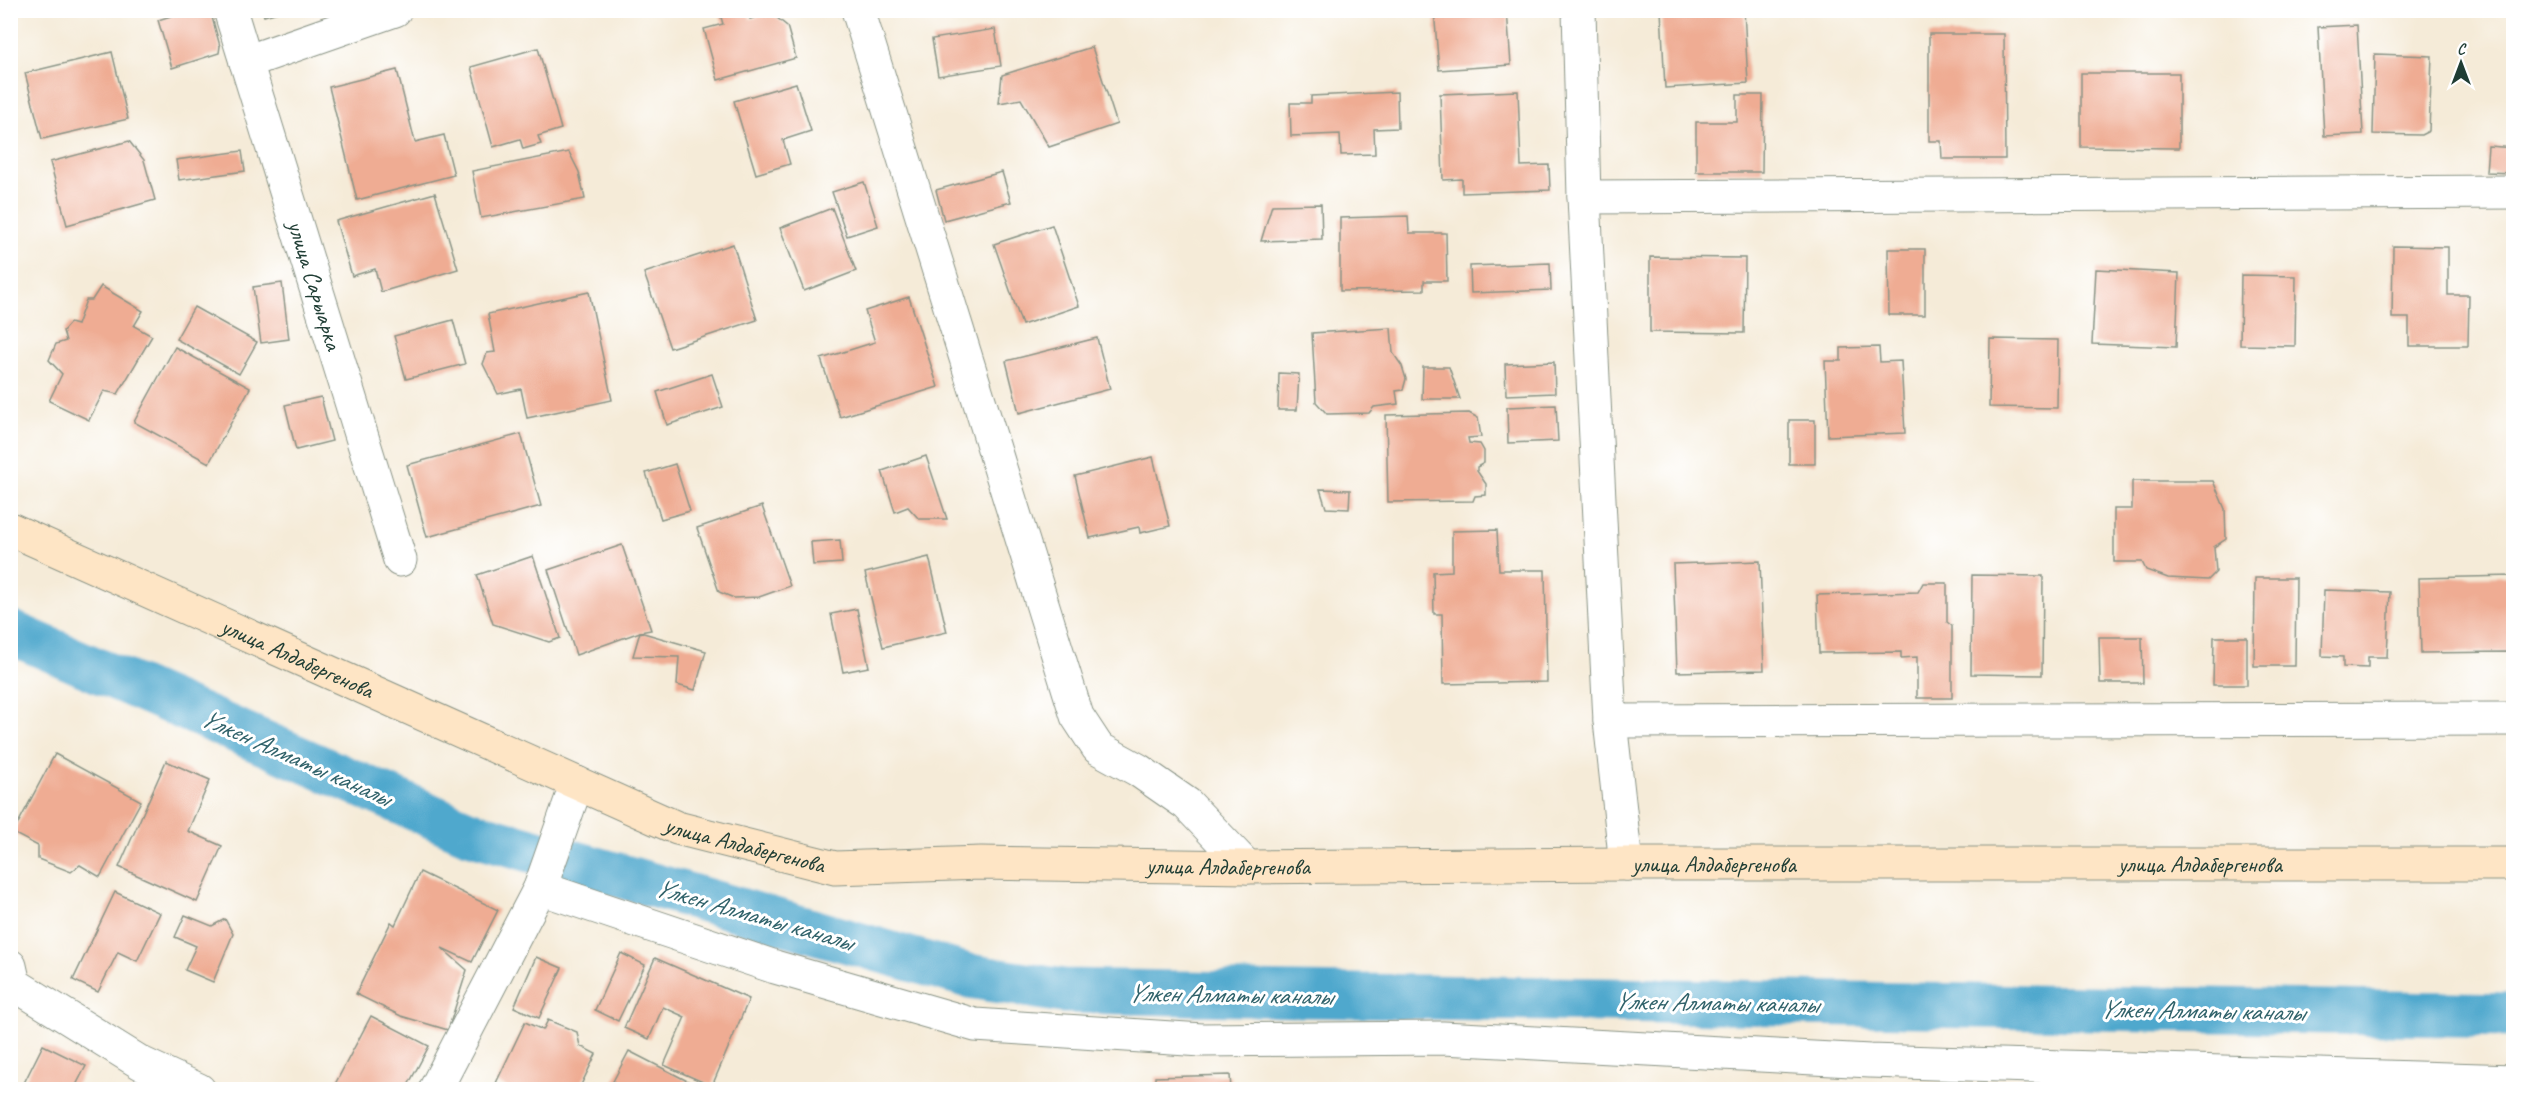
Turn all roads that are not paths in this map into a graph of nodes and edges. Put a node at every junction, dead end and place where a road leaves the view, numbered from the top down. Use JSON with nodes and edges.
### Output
{"nodes":[{"id":1,"x":230,"y":10,"type":"edge"},
{"id":2,"x":395,"y":10,"type":"edge"},
{"id":3,"x":858,"y":10,"type":"edge"},
{"id":4,"x":1579,"y":10,"type":"edge"},
{"id":5,"x":246,"y":62,"type":"junction"},
{"id":6,"x":2514,"y":192,"type":"edge"},
{"id":7,"x":1584,"y":197,"type":"junction"},
{"id":8,"x":10,"y":529,"type":"edge"},
{"id":9,"x":400,"y":560,"type":"dead end"},
{"id":10,"x":2514,"y":718,"type":"edge"},
{"id":11,"x":1610,"y":721,"type":"junction"},
{"id":12,"x":577,"y":783,"type":"junction"},
{"id":13,"x":1626,"y":864,"type":"junction"},
{"id":14,"x":2514,"y":864,"type":"edge"},
{"id":15,"x":1247,"y":867,"type":"junction"},
{"id":16,"x":540,"y":888,"type":"junction"},
{"id":17,"x":10,"y":966,"type":"edge"},
{"id":18,"x":2514,"y":1081,"type":"edge"},
{"id":19,"x":199,"y":1089,"type":"edge"},
{"id":20,"x":435,"y":1089,"type":"edge"}],
"edges":[{"from":1,"to":5,"type":"street","name":"улица Сарыарка"},
{"from":2,"to":5,"type":"street"},
{"from":3,"to":15,"type":"street"},
{"from":4,"to":7,"type":"street"},
{"from":5,"to":9,"type":"street","name":"улица Сарыарка"},
{"from":6,"to":7,"type":"street"},
{"from":7,"to":11,"type":"street"},
{"from":8,"to":12,"type":"main road","name":"улица Алдабергенова"},
{"from":10,"to":11,"type":"street"},
{"from":11,"to":13,"type":"street"},
{"from":12,"to":15,"type":"main road","name":"улица Алдабергенова"},
{"from":12,"to":16,"type":"street"},
{"from":13,"to":14,"type":"main road","name":"улица Алдабергенова"},
{"from":13,"to":15,"type":"main road","name":"улица Алдабергенова"},
{"from":16,"to":18,"type":"street"},
{"from":16,"to":20,"type":"street"},
{"from":17,"to":19,"type":"street"}]}
